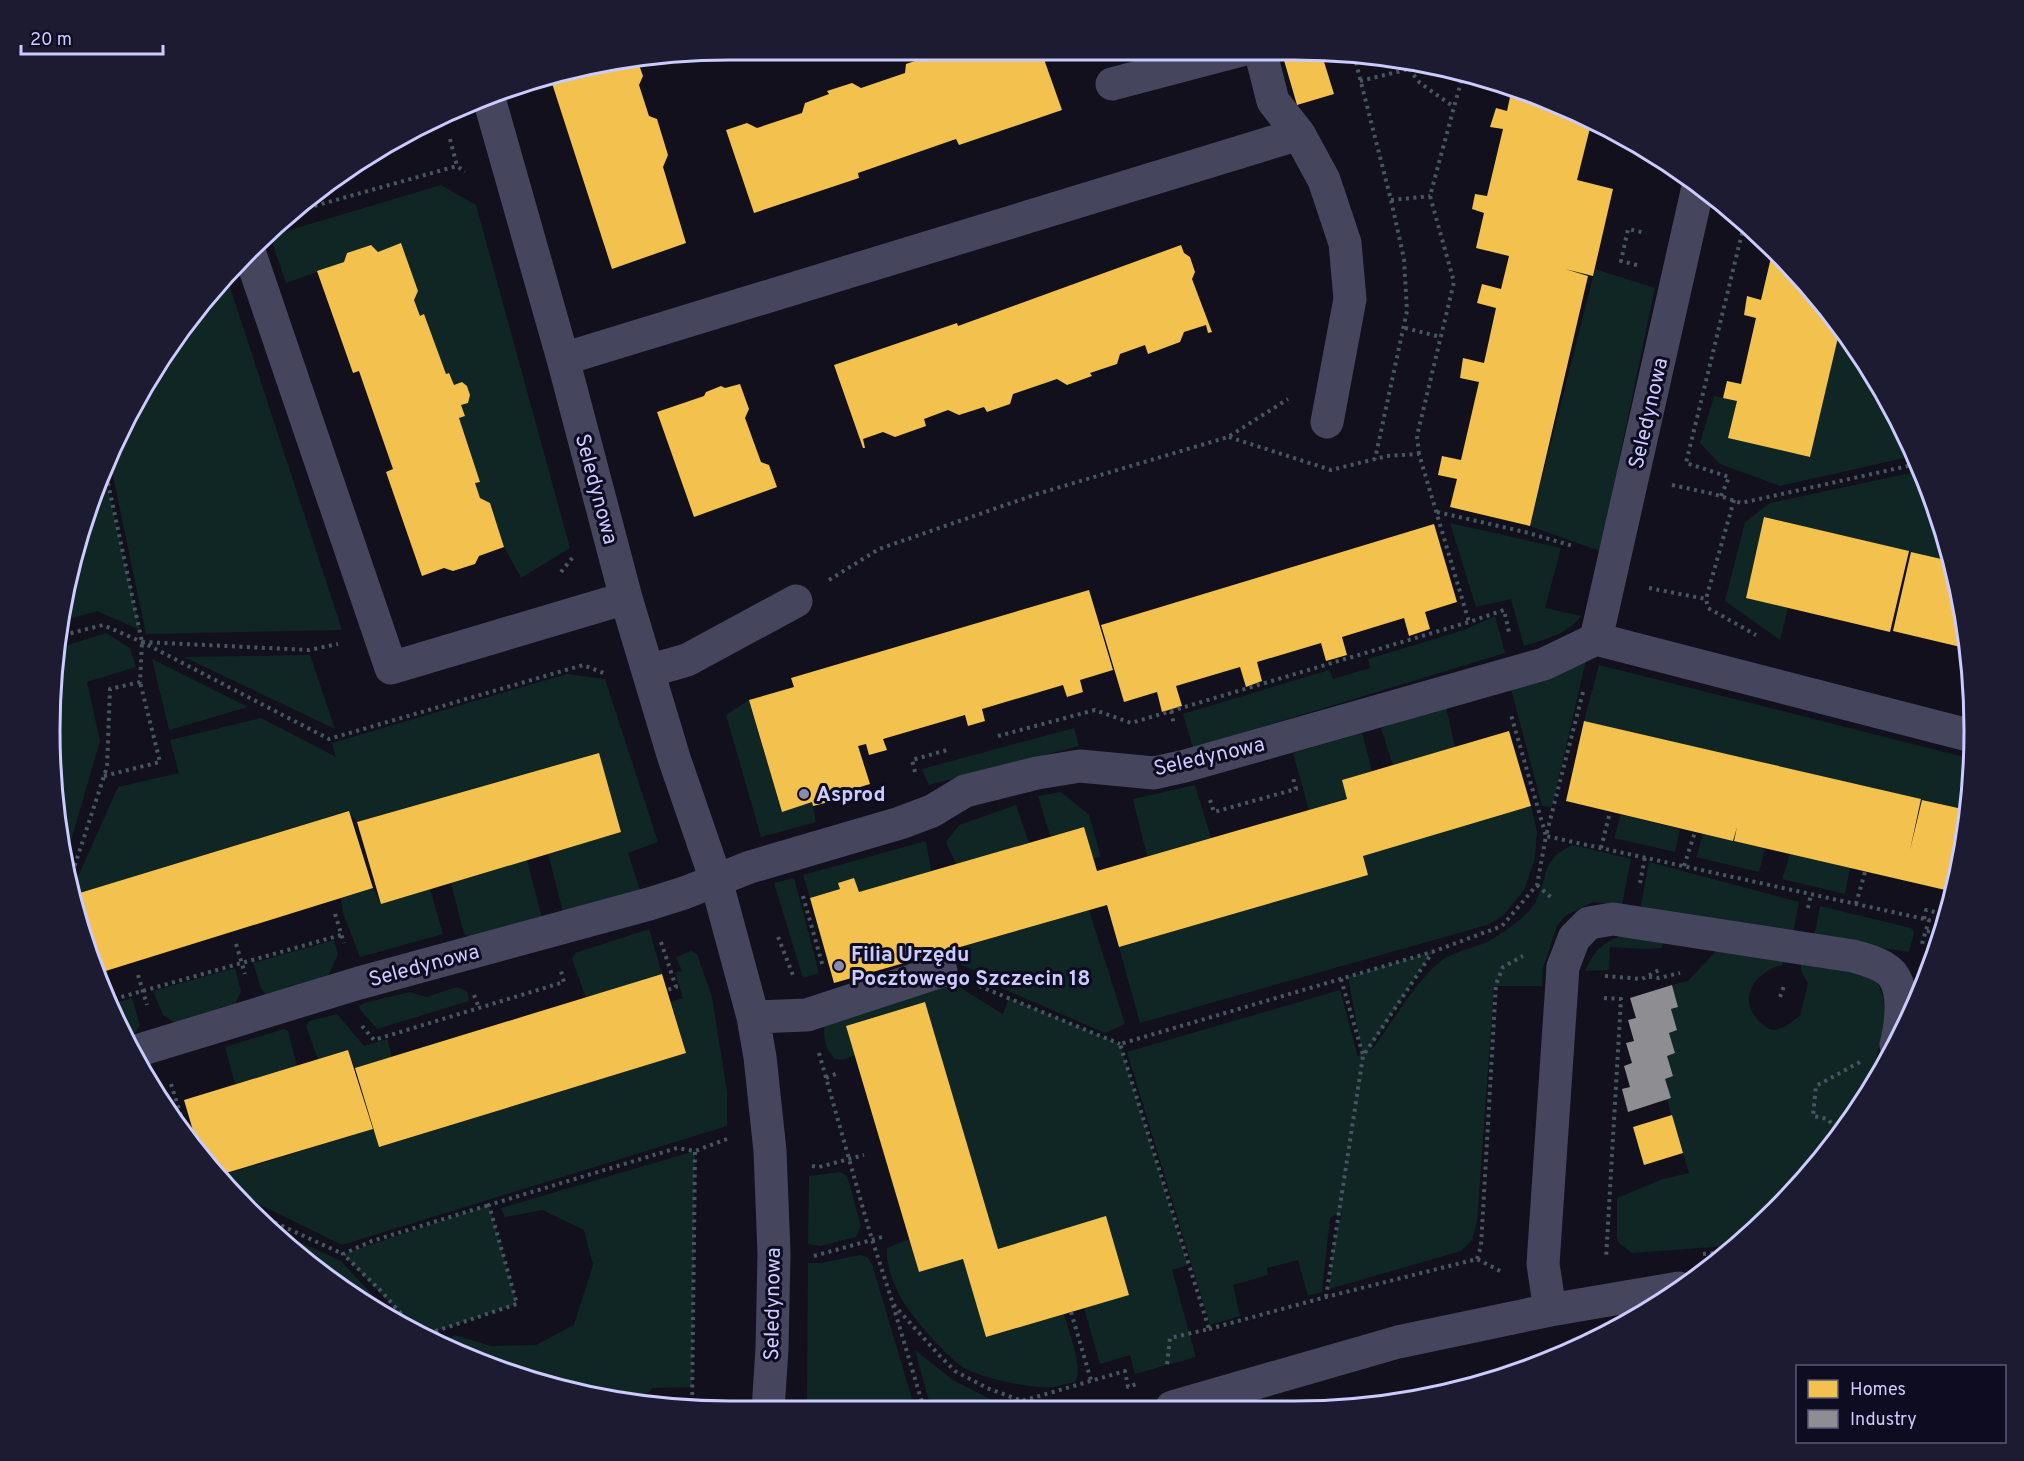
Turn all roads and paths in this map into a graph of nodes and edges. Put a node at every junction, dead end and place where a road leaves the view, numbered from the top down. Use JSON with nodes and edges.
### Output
{"nodes":[{"id":1,"x":1203,"y":60,"type":"edge"},
{"id":2,"x":1263,"y":60,"type":"edge"},
{"id":3,"x":1356,"y":63,"type":"edge"},
{"id":4,"x":1405,"y":70,"type":"edge"},
{"id":5,"x":1410,"y":71,"type":"edge"},
{"id":6,"x":1461,"y":82,"type":"edge"},
{"id":7,"x":1113,"y":84,"type":"dead end"},
{"id":8,"x":491,"y":105,"type":"edge"},
{"id":9,"x":1454,"y":107,"type":"junction"},
{"id":10,"x":1299,"y":134,"type":"junction"},
{"id":11,"x":450,"y":139,"type":"dead end"},
{"id":12,"x":457,"y":166,"type":"junction"},
{"id":13,"x":465,"y":172,"type":"dead end"},
{"id":14,"x":1696,"y":195,"type":"edge"},
{"id":15,"x":1430,"y":196,"type":"junction"},
{"id":16,"x":1391,"y":200,"type":"dead end"},
{"id":17,"x":313,"y":206,"type":"edge"},
{"id":18,"x":1742,"y":232,"type":"edge"},
{"id":19,"x":252,"y":260,"type":"edge"},
{"id":20,"x":1405,"y":328,"type":"dead end"},
{"id":21,"x":1441,"y":337,"type":"junction"},
{"id":22,"x":562,"y":359,"type":"junction"},
{"id":23,"x":1334,"y":389,"type":"junction"},
{"id":24,"x":1327,"y":422,"type":"dead end"},
{"id":25,"x":1419,"y":454,"type":"junction"},
{"id":26,"x":1387,"y":456,"type":"dead end"},
{"id":27,"x":1909,"y":466,"type":"edge"},
{"id":28,"x":108,"y":483,"type":"edge"},
{"id":29,"x":1685,"y":488,"type":"dead end"},
{"id":30,"x":1721,"y":496,"type":"junction"},
{"id":31,"x":1734,"y":500,"type":"junction"},
{"id":32,"x":1437,"y":512,"type":"junction"},
{"id":33,"x":575,"y":553,"type":"dead end"},
{"id":34,"x":1614,"y":563,"type":"junction"},
{"id":35,"x":557,"y":578,"type":"dead end"},
{"id":36,"x":1648,"y":588,"type":"dead end"},
{"id":37,"x":626,"y":598,"type":"junction"},
{"id":38,"x":1706,"y":599,"type":"junction"},
{"id":39,"x":796,"y":601,"type":"joint"},
{"id":40,"x":1716,"y":613,"type":"junction"},
{"id":41,"x":1505,"y":618,"type":"dead end"},
{"id":42,"x":1469,"y":622,"type":"junction"},
{"id":43,"x":1714,"y":622,"type":"dead end"},
{"id":44,"x":67,"y":634,"type":"edge"},
{"id":45,"x":379,"y":634,"type":"junction"},
{"id":46,"x":1596,"y":639,"type":"junction"},
{"id":47,"x":1763,"y":639,"type":"dead end"},
{"id":48,"x":142,"y":642,"type":"junction"},
{"id":49,"x":648,"y":671,"type":"junction"},
{"id":50,"x":611,"y":676,"type":"dead end"},
{"id":51,"x":1499,"y":677,"type":"junction"},
{"id":52,"x":140,"y":682,"type":"junction"},
{"id":53,"x":1082,"y":713,"type":"dead end"},
{"id":54,"x":1083,"y":719,"type":"dead end"},
{"id":55,"x":1131,"y":723,"type":"dead end"},
{"id":56,"x":1964,"y":734,"type":"edge"},
{"id":57,"x":104,"y":776,"type":"junction"},
{"id":58,"x":1610,"y":812,"type":"dead end"},
{"id":59,"x":1695,"y":832,"type":"dead end"},
{"id":60,"x":1546,"y":836,"type":"junction"},
{"id":61,"x":1601,"y":848,"type":"junction"},
{"id":62,"x":792,"y":855,"type":"junction"},
{"id":63,"x":74,"y":865,"type":"edge"},
{"id":64,"x":1684,"y":866,"type":"junction"},
{"id":65,"x":1865,"y":872,"type":"dead end"},
{"id":66,"x":716,"y":880,"type":"junction"},
{"id":67,"x":1856,"y":904,"type":"junction"},
{"id":68,"x":1938,"y":913,"type":"edge"},
{"id":69,"x":335,"y":914,"type":"dead end"},
{"id":70,"x":1924,"y":919,"type":"junction"},
{"id":71,"x":1674,"y":928,"type":"junction"},
{"id":72,"x":774,"y":929,"type":"dead end"},
{"id":73,"x":549,"y":931,"type":"junction"},
{"id":74,"x":1932,"y":932,"type":"edge"},
{"id":75,"x":236,"y":944,"type":"dead end"},
{"id":76,"x":1432,"y":952,"type":"junction"},
{"id":77,"x":241,"y":964,"type":"junction"},
{"id":78,"x":670,"y":969,"type":"dead end"},
{"id":79,"x":941,"y":971,"type":"joint"},
{"id":80,"x":1563,"y":973,"type":"junction"},
{"id":81,"x":138,"y":975,"type":"dead end"},
{"id":82,"x":826,"y":978,"type":"dead end"},
{"id":83,"x":1341,"y":979,"type":"junction"},
{"id":84,"x":1496,"y":984,"type":"dead end"},
{"id":85,"x":667,"y":990,"type":"dead end"},
{"id":86,"x":143,"y":991,"type":"junction"},
{"id":87,"x":116,"y":998,"type":"edge"},
{"id":88,"x":1621,"y":999,"type":"dead end"},
{"id":89,"x":807,"y":1015,"type":"junction"},
{"id":90,"x":1900,"y":1015,"type":"edge"},
{"id":91,"x":753,"y":1017,"type":"junction"},
{"id":92,"x":374,"y":1040,"type":"dead end"},
{"id":93,"x":1120,"y":1044,"type":"junction"},
{"id":94,"x":141,"y":1050,"type":"edge"},
{"id":95,"x":1363,"y":1056,"type":"junction"},
{"id":96,"x":838,"y":1073,"type":"dead end"},
{"id":97,"x":826,"y":1078,"type":"junction"},
{"id":98,"x":1816,"y":1086,"type":"dead end"},
{"id":99,"x":1834,"y":1127,"type":"edge"},
{"id":100,"x":864,"y":1155,"type":"dead end"},
{"id":101,"x":850,"y":1159,"type":"junction"},
{"id":102,"x":808,"y":1166,"type":"dead end"},
{"id":103,"x":489,"y":1205,"type":"junction"},
{"id":104,"x":275,"y":1223,"type":"edge"},
{"id":105,"x":886,"y":1236,"type":"dead end"},
{"id":106,"x":872,"y":1241,"type":"junction"},
{"id":107,"x":343,"y":1254,"type":"junction"},
{"id":108,"x":812,"y":1256,"type":"dead end"},
{"id":109,"x":1477,"y":1259,"type":"junction"},
{"id":110,"x":1606,"y":1262,"type":"dead end"},
{"id":111,"x":1506,"y":1274,"type":"dead end"},
{"id":112,"x":1661,"y":1291,"type":"edge"},
{"id":113,"x":1326,"y":1297,"type":"junction"},
{"id":114,"x":893,"y":1304,"type":"junction"},
{"id":115,"x":1550,"y":1310,"type":"junction"},
{"id":116,"x":1071,"y":1312,"type":"dead end"},
{"id":117,"x":402,"y":1315,"type":"edge"},
{"id":118,"x":1209,"y":1329,"type":"junction"},
{"id":119,"x":434,"y":1332,"type":"edge"},
{"id":120,"x":1167,"y":1366,"type":"dead end"},
{"id":121,"x":1091,"y":1380,"type":"junction"},
{"id":122,"x":1147,"y":1381,"type":"dead end"},
{"id":123,"x":692,"y":1400,"type":"edge"},
{"id":124,"x":769,"y":1401,"type":"edge"},
{"id":125,"x":922,"y":1401,"type":"edge"},
{"id":126,"x":1022,"y":1401,"type":"joint"},
{"id":127,"x":1193,"y":1401,"type":"edge"}],
"edges":[{"from":1,"to":7,"type":"street"},
{"from":2,"to":10,"type":"street"},
{"from":3,"to":4,"type":"path"},
{"from":5,"to":9,"type":"path"},
{"from":6,"to":9,"type":"path"},
{"from":8,"to":22,"type":"street","name":"Seledynowa"},
{"from":9,"to":15,"type":"path"},
{"from":10,"to":22,"type":"street"},
{"from":10,"to":23,"type":"street"},
{"from":11,"to":12,"type":"path"},
{"from":12,"to":13,"type":"path"},
{"from":12,"to":17,"type":"path"},
{"from":14,"to":34,"type":"street","name":"Seledynowa"},
{"from":15,"to":16,"type":"path"},
{"from":15,"to":21,"type":"path"},
{"from":18,"to":30,"type":"path"},
{"from":19,"to":45,"type":"street"},
{"from":20,"to":21,"type":"path"},
{"from":21,"to":25,"type":"path"},
{"from":22,"to":37,"type":"street","name":"Seledynowa"},
{"from":23,"to":24,"type":"street"},
{"from":23,"to":39,"type":"path"},
{"from":25,"to":26,"type":"path"},
{"from":25,"to":32,"type":"path"},
{"from":27,"to":31,"type":"path"},
{"from":28,"to":48,"type":"path"},
{"from":29,"to":30,"type":"path"},
{"from":30,"to":31,"type":"path"},
{"from":31,"to":38,"type":"path"},
{"from":32,"to":34,"type":"path"},
{"from":32,"to":42,"type":"path"},
{"from":33,"to":35,"type":"path"},
{"from":34,"to":46,"type":"street","name":"Seledynowa"},
{"from":36,"to":38,"type":"path"},
{"from":37,"to":45,"type":"street"},
{"from":37,"to":49,"type":"street","name":"Seledynowa"},
{"from":38,"to":40,"type":"path"},
{"from":39,"to":49,"type":"street"},
{"from":40,"to":43,"type":"path"},
{"from":40,"to":47,"type":"path"},
{"from":41,"to":42,"type":"path"},
{"from":42,"to":55,"type":"path"},
{"from":44,"to":48,"type":"path"},
{"from":45,"to":48,"type":"path"},
{"from":46,"to":51,"type":"street","name":"Seledynowa"},
{"from":46,"to":56,"type":"street"},
{"from":46,"to":60,"type":"path"},
{"from":48,"to":50,"type":"path"},
{"from":48,"to":52,"type":"path"},
{"from":49,"to":66,"type":"street","name":"Seledynowa"},
{"from":51,"to":60,"type":"path"},
{"from":51,"to":62,"type":"street","name":"Seledynowa"},
{"from":52,"to":57,"type":"path"},
{"from":52,"to":57,"type":"path"},
{"from":53,"to":54,"type":"path"},
{"from":57,"to":63,"type":"path"},
{"from":58,"to":61,"type":"path"},
{"from":59,"to":64,"type":"path"},
{"from":60,"to":61,"type":"path"},
{"from":60,"to":76,"type":"path"},
{"from":61,"to":64,"type":"path"},
{"from":62,"to":66,"type":"street","name":"Seledynowa"},
{"from":62,"to":82,"type":"path"},
{"from":64,"to":67,"type":"path"},
{"from":65,"to":67,"type":"path"},
{"from":66,"to":73,"type":"street","name":"Seledynowa"},
{"from":66,"to":91,"type":"street","name":"Seledynowa"},
{"from":67,"to":70,"type":"path"},
{"from":68,"to":70,"type":"path"},
{"from":69,"to":77,"type":"path"},
{"from":70,"to":74,"type":"path"},
{"from":71,"to":80,"type":"path"},
{"from":71,"to":80,"type":"street"},
{"from":71,"to":90,"type":"street"},
{"from":72,"to":89,"type":"path"},
{"from":73,"to":92,"type":"path"},
{"from":73,"to":94,"type":"street","name":"Seledynowa"},
{"from":75,"to":77,"type":"path"},
{"from":76,"to":83,"type":"path"},
{"from":76,"to":95,"type":"path"},
{"from":77,"to":86,"type":"path"},
{"from":78,"to":85,"type":"path"},
{"from":79,"to":89,"type":"street"},
{"from":79,"to":93,"type":"path"},
{"from":80,"to":115,"type":"street"},
{"from":81,"to":86,"type":"path"},
{"from":83,"to":93,"type":"path"},
{"from":83,"to":95,"type":"path"},
{"from":84,"to":109,"type":"path"},
{"from":86,"to":87,"type":"path"},
{"from":88,"to":110,"type":"path"},
{"from":89,"to":91,"type":"street"},
{"from":89,"to":97,"type":"path"},
{"from":91,"to":124,"type":"street","name":"Seledynowa"},
{"from":93,"to":118,"type":"path"},
{"from":95,"to":113,"type":"path"},
{"from":96,"to":97,"type":"path"},
{"from":97,"to":101,"type":"path"},
{"from":98,"to":99,"type":"path"},
{"from":100,"to":101,"type":"path"},
{"from":101,"to":102,"type":"path"},
{"from":101,"to":106,"type":"path"},
{"from":103,"to":107,"type":"path"},
{"from":103,"to":119,"type":"path"},
{"from":103,"to":123,"type":"path"},
{"from":104,"to":107,"type":"path"},
{"from":105,"to":106,"type":"path"},
{"from":106,"to":108,"type":"path"},
{"from":106,"to":114,"type":"path"},
{"from":107,"to":117,"type":"path"},
{"from":109,"to":111,"type":"path"},
{"from":109,"to":113,"type":"path"},
{"from":112,"to":115,"type":"street"},
{"from":113,"to":118,"type":"path"},
{"from":114,"to":125,"type":"path"},
{"from":114,"to":126,"type":"path"},
{"from":115,"to":127,"type":"street"},
{"from":116,"to":121,"type":"path"},
{"from":118,"to":120,"type":"path"},
{"from":121,"to":122,"type":"path"},
{"from":121,"to":126,"type":"path"}]}
